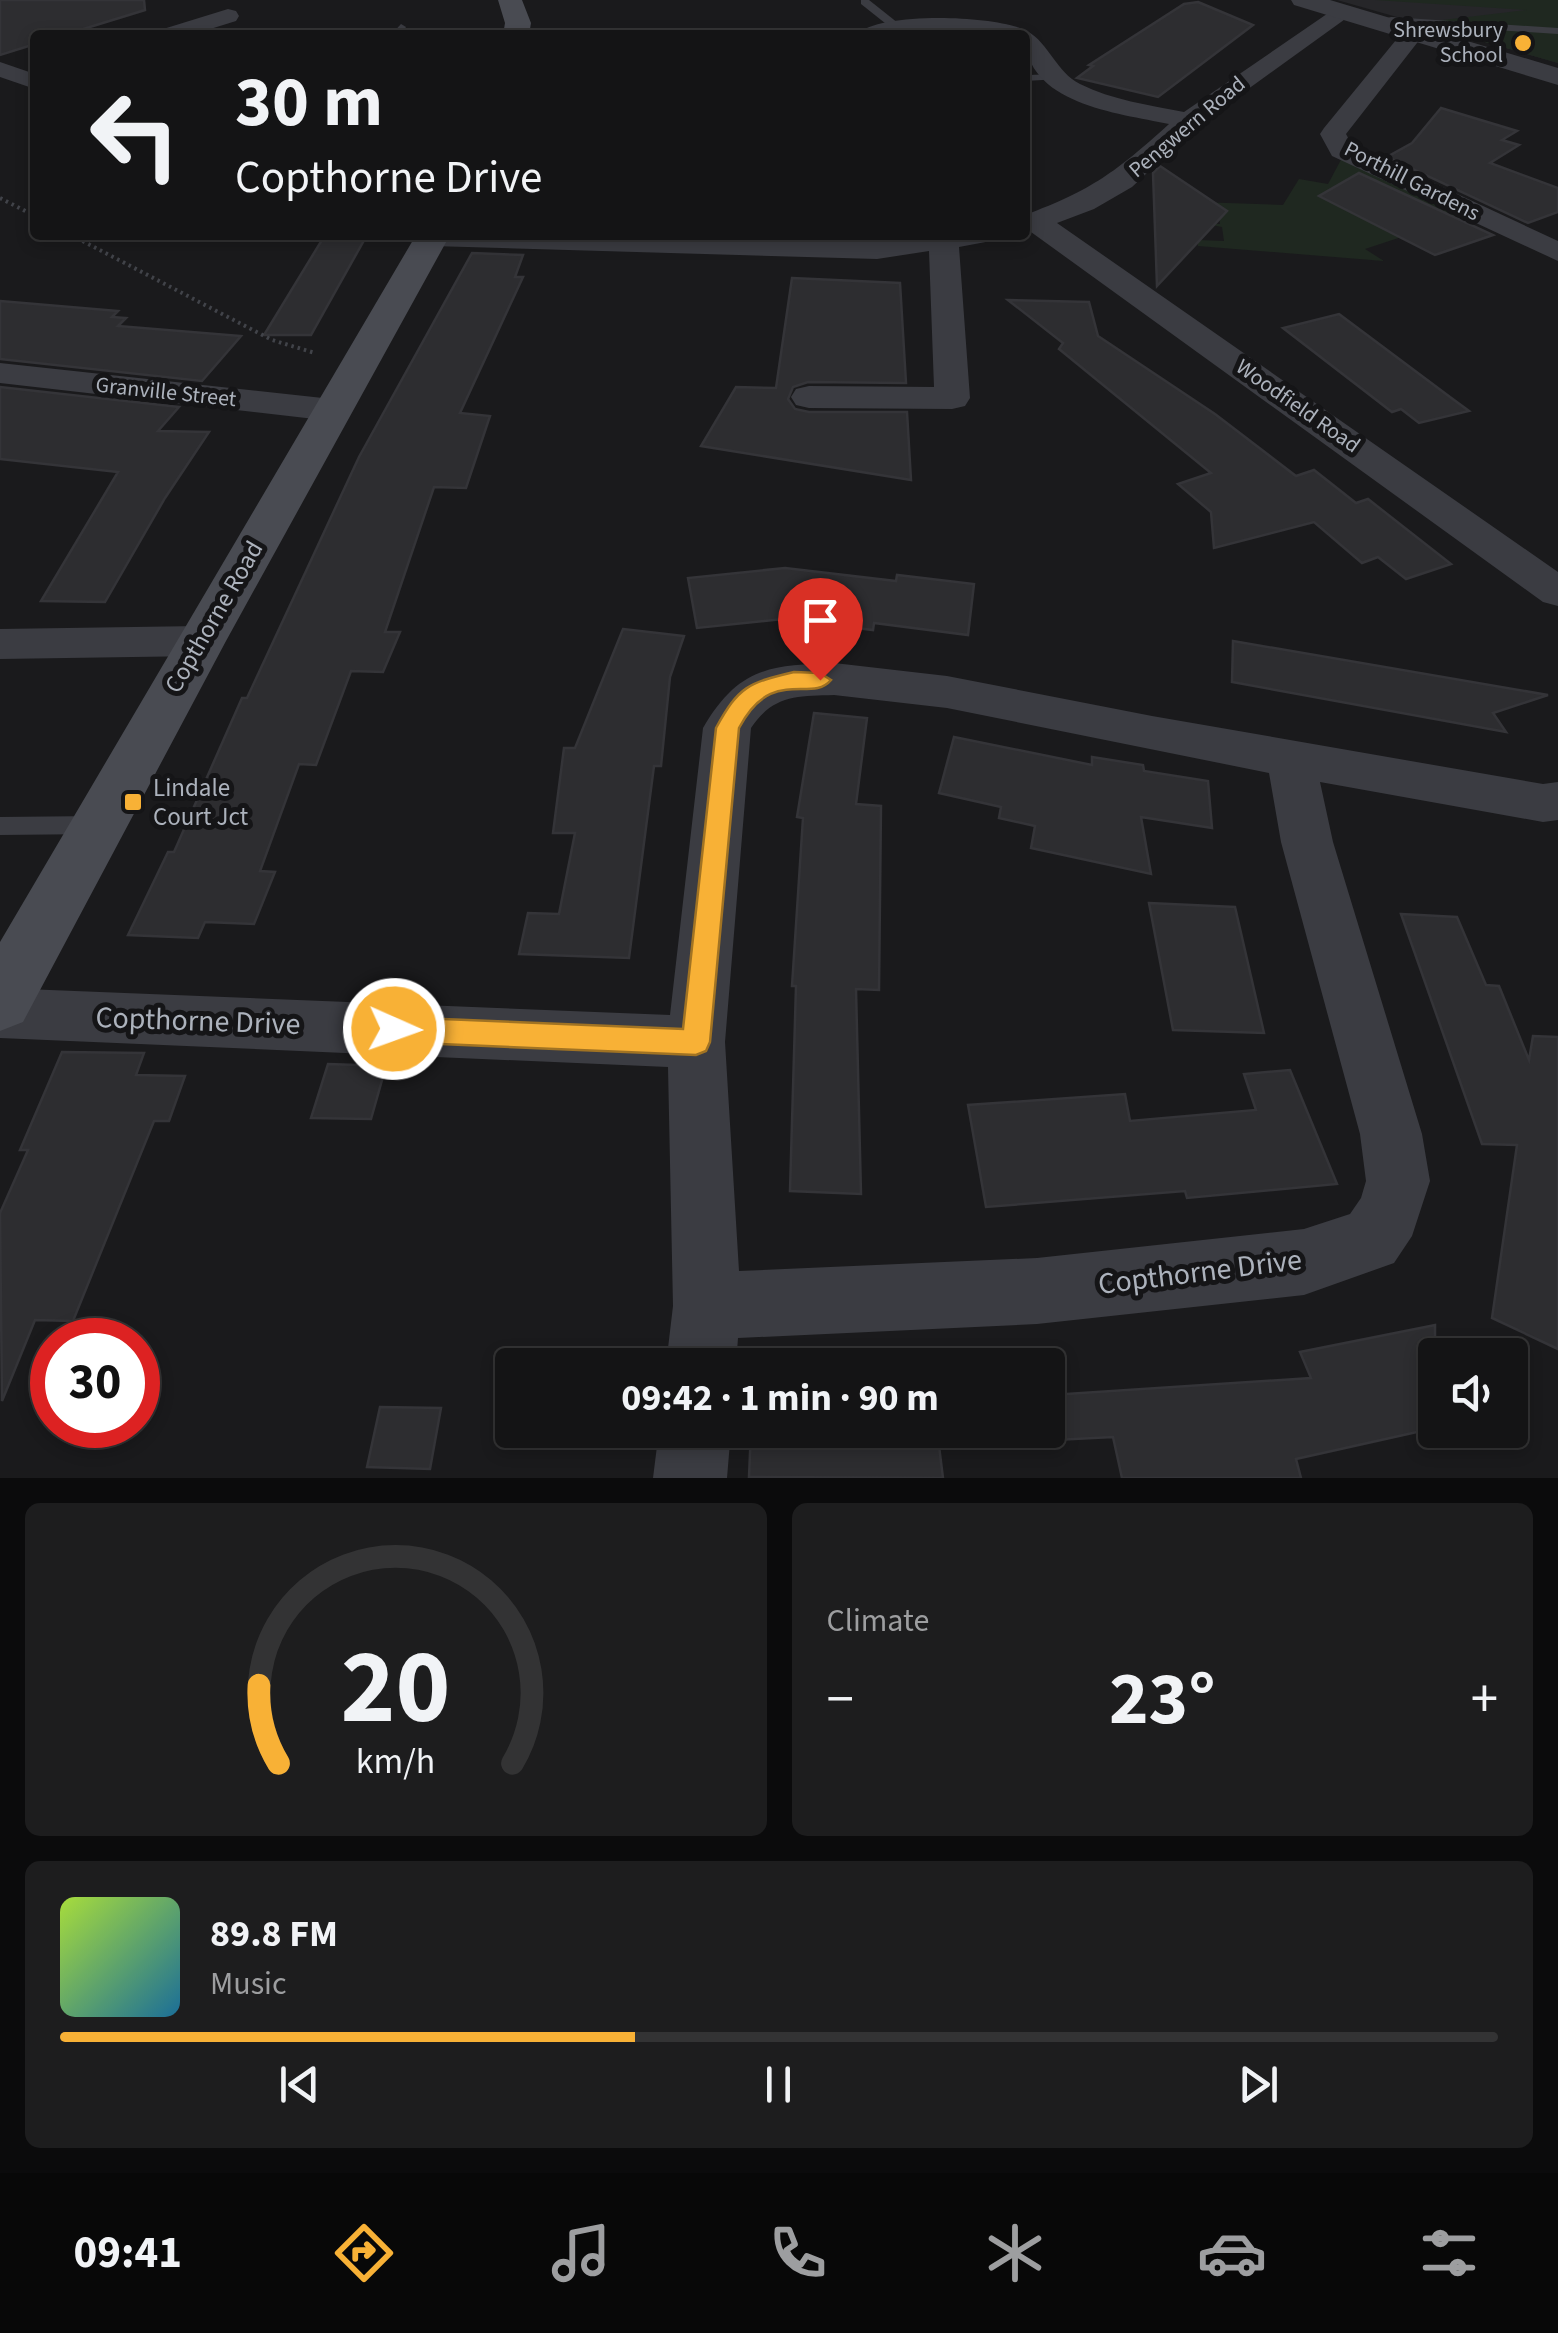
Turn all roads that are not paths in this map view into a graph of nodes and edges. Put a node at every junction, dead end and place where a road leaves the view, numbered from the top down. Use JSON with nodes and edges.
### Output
{"nodes":[{"id":1,"x":510,"y":0,"type":"edge"},
{"id":2,"x":1304,"y":0,"type":"edge"},
{"id":3,"x":865,"y":2,"type":"edge"},
{"id":4,"x":1340,"y":12,"type":"junction"},
{"id":5,"x":210,"y":18,"type":"dead end"},
{"id":6,"x":1377,"y":23,"type":"junction"},
{"id":7,"x":899,"y":29,"type":"junction"},
{"id":8,"x":180,"y":30,"type":"edge"},
{"id":9,"x":517,"y":30,"type":"edge"},
{"id":10,"x":894,"y":30,"type":"edge"},
{"id":11,"x":1002,"y":30,"type":"edge"},
{"id":12,"x":1558,"y":31,"type":"edge"},
{"id":13,"x":1413,"y":34,"type":"junction"},
{"id":14,"x":1030,"y":44,"type":"edge"},
{"id":15,"x":0,"y":69,"type":"edge"},
{"id":16,"x":1558,"y":76,"type":"edge"},
{"id":17,"x":1056,"y":77,"type":"junction"},
{"id":18,"x":1030,"y":78,"type":"edge"},
{"id":19,"x":30,"y":80,"type":"edge"},
{"id":20,"x":1188,"y":121,"type":"junction"},
{"id":21,"x":1030,"y":224,"type":"edge"},
{"id":22,"x":430,"y":240,"type":"edge"},
{"id":23,"x":531,"y":240,"type":"edge"},
{"id":24,"x":958,"y":240,"type":"edge"},
{"id":25,"x":944,"y":243,"type":"junction"},
{"id":26,"x":1558,"y":252,"type":"edge"},
{"id":27,"x":0,"y":373,"type":"edge"},
{"id":28,"x":808,"y":397,"type":"dead end"},
{"id":29,"x":332,"y":410,"type":"junction"},
{"id":30,"x":1558,"y":592,"type":"edge"},
{"id":31,"x":200,"y":641,"type":"junction"},
{"id":32,"x":0,"y":644,"type":"edge"},
{"id":33,"x":1292,"y":760,"type":"junction"},
{"id":34,"x":1558,"y":801,"type":"edge"},
{"id":35,"x":98,"y":825,"type":"junction"},
{"id":36,"x":0,"y":826,"type":"edge"},
{"id":37,"x":0,"y":1002,"type":"edge"},
{"id":38,"x":0,"y":1013,"type":"edge"},
{"id":39,"x":696,"y":1042,"type":"junction"},
{"id":40,"x":704,"y":1336,"type":"edge"},
{"id":41,"x":693,"y":1448,"type":"edge"},
{"id":42,"x":690,"y":1478,"type":"edge"}],
"edges":[{"from":1,"to":9,"type":"main road"},
{"from":2,"to":4,"type":"street"},
{"from":3,"to":7,"type":"lane"},
{"from":4,"to":6,"type":"street"},
{"from":4,"to":20,"type":"street","name":"Pengwern Road"},
{"from":5,"to":8,"type":"street"},
{"from":6,"to":12,"type":"lane"},
{"from":6,"to":13,"type":"street"},
{"from":7,"to":10,"type":"street"},
{"from":7,"to":11,"type":"street"},
{"from":13,"to":16,"type":"street"},
{"from":13,"to":26,"type":"street","name":"Porthill Gardens"},
{"from":14,"to":17,"type":"street"},
{"from":15,"to":19,"type":"street"},
{"from":17,"to":18,"type":"lane"},
{"from":17,"to":20,"type":"street"},
{"from":20,"to":21,"type":"street","name":"Pengwern Road"},
{"from":21,"to":30,"type":"street","name":"Woodfield Road"},
{"from":22,"to":29,"type":"main road","name":"Copthorne Road"},
{"from":23,"to":25,"type":"street"},
{"from":24,"to":25,"type":"street"},
{"from":25,"to":28,"type":"street"},
{"from":27,"to":29,"type":"street","name":"Granville Street"},
{"from":29,"to":31,"type":"main road","name":"Copthorne Road"},
{"from":31,"to":32,"type":"street"},
{"from":31,"to":35,"type":"main road","name":"Copthorne Road"},
{"from":33,"to":34,"type":"street","name":"Copthorne Drive"},
{"from":33,"to":39,"type":"street","name":"Copthorne Drive"},
{"from":33,"to":40,"type":"street","name":"Copthorne Drive"},
{"from":35,"to":36,"type":"lane"},
{"from":35,"to":37,"type":"main road","name":"Copthorne Road"},
{"from":38,"to":39,"type":"street","name":"Copthorne Drive"},
{"from":39,"to":40,"type":"street","name":"Copthorne Drive"},
{"from":41,"to":42,"type":"street"}]}
